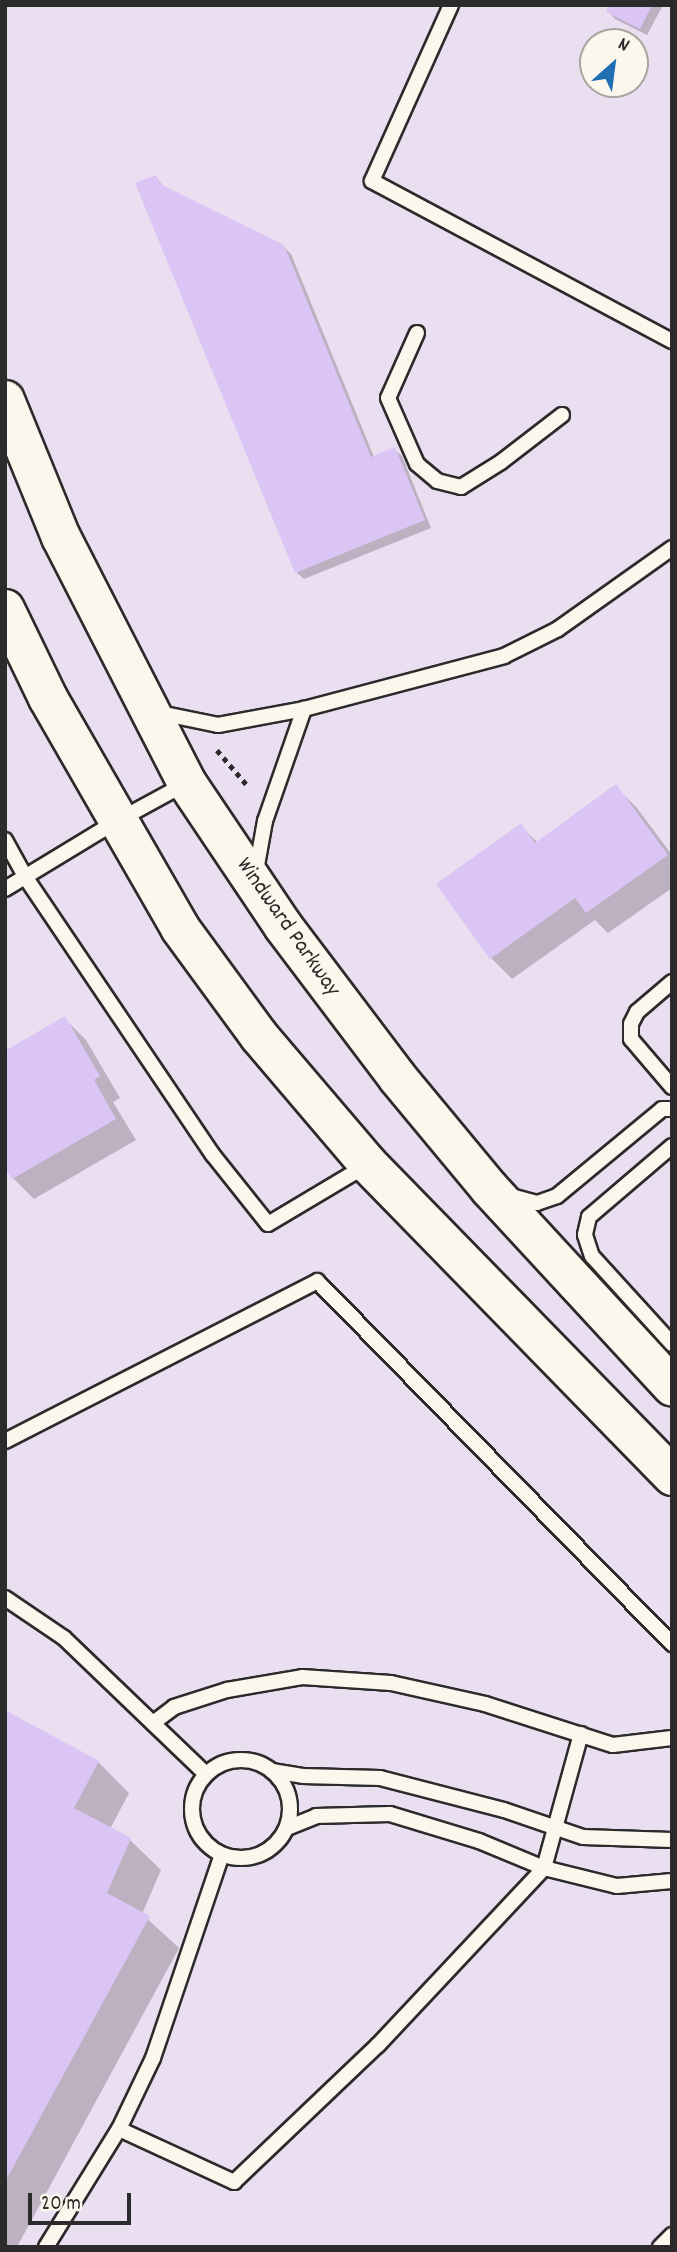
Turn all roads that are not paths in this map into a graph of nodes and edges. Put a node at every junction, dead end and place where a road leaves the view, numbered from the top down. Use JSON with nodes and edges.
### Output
{"nodes":[{"id":1,"x":451,"y":5,"type":"edge"},
{"id":2,"x":417,"y":333,"type":"dead end"},
{"id":3,"x":672,"y":341,"type":"edge"},
{"id":4,"x":5,"y":400,"type":"edge"},
{"id":5,"x":562,"y":415,"type":"dead end"},
{"id":6,"x":672,"y":548,"type":"edge"},
{"id":7,"x":5,"y":610,"type":"edge"},
{"id":8,"x":304,"y":709,"type":"junction"},
{"id":9,"x":149,"y":711,"type":"junction"},
{"id":10,"x":187,"y":783,"type":"junction"},
{"id":11,"x":117,"y":821,"type":"junction"},
{"id":12,"x":5,"y":840,"type":"edge"},
{"id":13,"x":26,"y":878,"type":"junction"},
{"id":14,"x":254,"y":883,"type":"junction"},
{"id":15,"x":5,"y":889,"type":"edge"},
{"id":16,"x":672,"y":982,"type":"edge"},
{"id":17,"x":672,"y":1087,"type":"edge"},
{"id":18,"x":672,"y":1109,"type":"edge"},
{"id":19,"x":672,"y":1146,"type":"edge"},
{"id":20,"x":368,"y":1164,"type":"junction"},
{"id":21,"x":489,"y":1188,"type":"junction"},
{"id":22,"x":672,"y":1344,"type":"edge"},
{"id":23,"x":672,"y":1386,"type":"edge"},
{"id":24,"x":5,"y":1441,"type":"edge"},
{"id":25,"x":672,"y":1476,"type":"edge"},
{"id":26,"x":5,"y":1598,"type":"edge"},
{"id":27,"x":672,"y":1644,"type":"edge"},
{"id":28,"x":153,"y":1723,"type":"junction"},
{"id":29,"x":581,"y":1734,"type":"junction"},
{"id":30,"x":672,"y":1738,"type":"edge"},
{"id":31,"x":272,"y":1771,"type":"junction"},
{"id":32,"x":206,"y":1774,"type":"junction"},
{"id":33,"x":287,"y":1828,"type":"junction"},
{"id":34,"x":557,"y":1828,"type":"junction"},
{"id":35,"x":672,"y":1840,"type":"edge"},
{"id":36,"x":222,"y":1854,"type":"junction"},
{"id":37,"x":544,"y":1868,"type":"junction"},
{"id":38,"x":672,"y":1881,"type":"edge"},
{"id":39,"x":119,"y":2129,"type":"junction"},
{"id":40,"x":672,"y":2235,"type":"edge"},
{"id":41,"x":46,"y":2247,"type":"edge"},
{"id":42,"x":660,"y":2247,"type":"edge"}],
"edges":[{"from":1,"to":3,"type":"lane"},
{"from":2,"to":5,"type":"lane"},
{"from":4,"to":9,"type":"main road","name":"Windward Parkway"},
{"from":6,"to":8,"type":"lane"},
{"from":7,"to":11,"type":"main road"},
{"from":8,"to":9,"type":"lane"},
{"from":8,"to":14,"type":"lane"},
{"from":9,"to":10,"type":"main road","name":"Windward Parkway"},
{"from":10,"to":11,"type":"lane"},
{"from":10,"to":14,"type":"main road","name":"Windward Parkway"},
{"from":11,"to":13,"type":"lane"},
{"from":11,"to":20,"type":"main road"},
{"from":12,"to":13,"type":"lane"},
{"from":13,"to":15,"type":"lane"},
{"from":13,"to":20,"type":"lane"},
{"from":14,"to":21,"type":"main road","name":"Windward Parkway"},
{"from":16,"to":17,"type":"lane"},
{"from":18,"to":21,"type":"lane"},
{"from":19,"to":22,"type":"lane"},
{"from":20,"to":25,"type":"main road"},
{"from":21,"to":23,"type":"main road","name":"Windward Parkway"},
{"from":24,"to":27,"type":"lane"},
{"from":26,"to":28,"type":"lane"},
{"from":28,"to":29,"type":"lane"},
{"from":28,"to":32,"type":"lane"},
{"from":29,"to":30,"type":"lane"},
{"from":29,"to":34,"type":"lane"},
{"from":31,"to":32,"type":"lane"},
{"from":31,"to":33,"type":"lane"},
{"from":31,"to":34,"type":"lane"},
{"from":32,"to":36,"type":"lane"},
{"from":33,"to":36,"type":"lane"},
{"from":33,"to":37,"type":"lane"},
{"from":34,"to":35,"type":"lane"},
{"from":34,"to":37,"type":"lane"},
{"from":36,"to":39,"type":"lane"},
{"from":37,"to":38,"type":"lane"},
{"from":37,"to":39,"type":"lane"},
{"from":39,"to":41,"type":"lane"},
{"from":40,"to":42,"type":"lane"}]}
